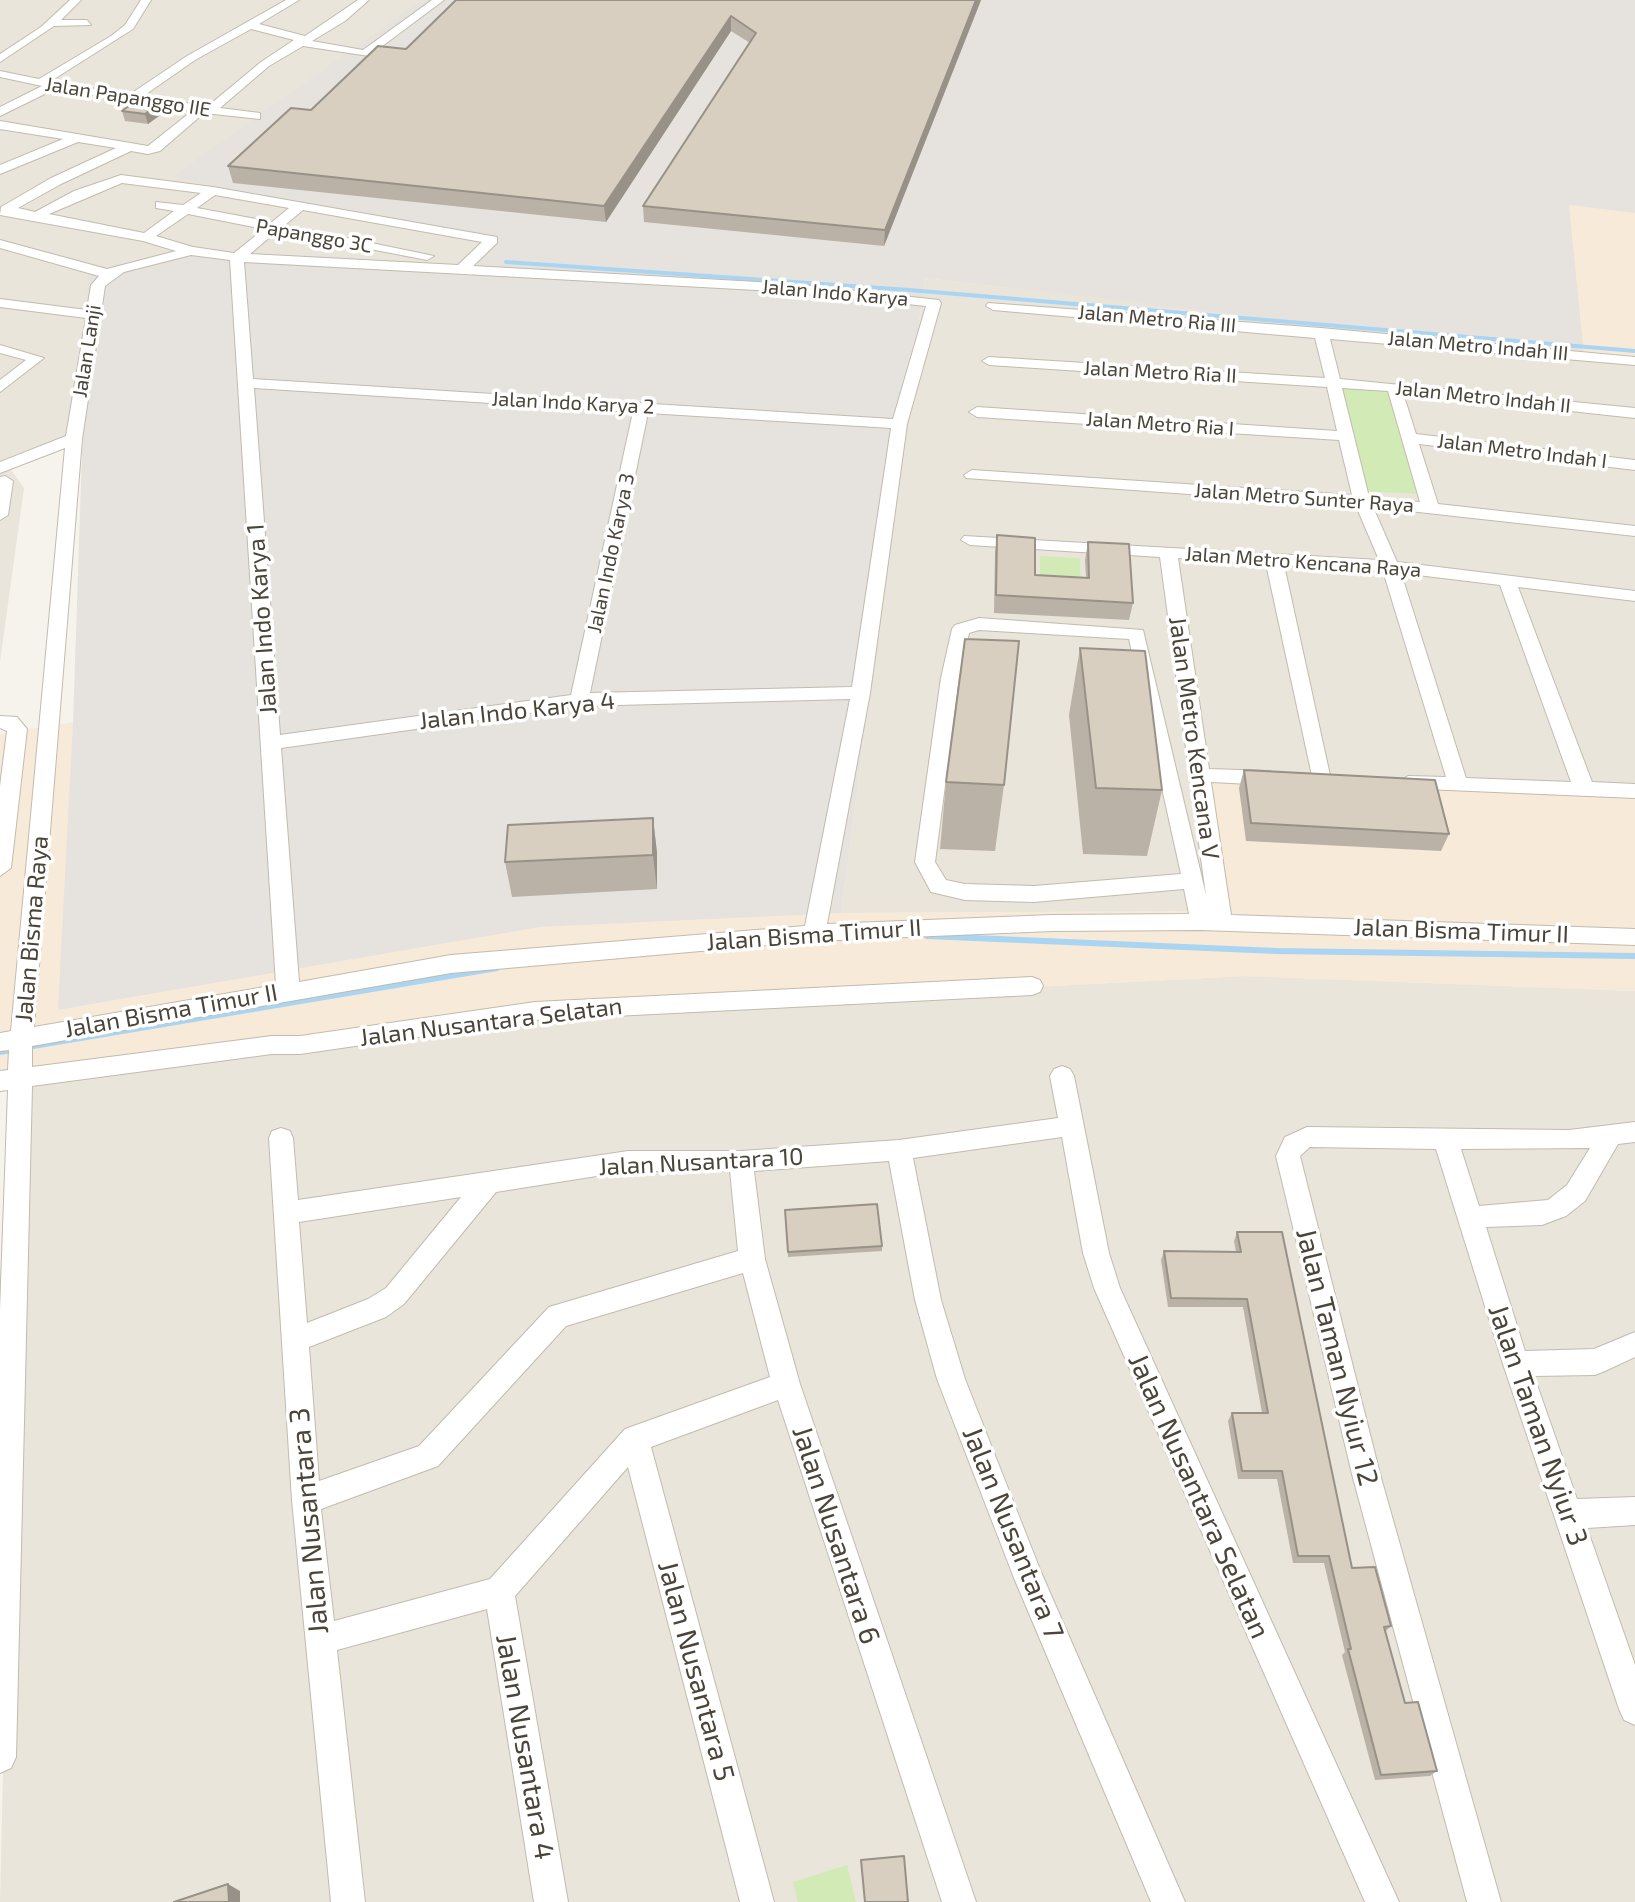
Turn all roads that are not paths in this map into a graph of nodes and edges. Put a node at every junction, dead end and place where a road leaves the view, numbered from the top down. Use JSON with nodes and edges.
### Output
{"nodes":[{"id":1,"x":76,"y":0,"type":"edge"},
{"id":2,"x":146,"y":0,"type":"edge"},
{"id":3,"x":294,"y":0,"type":"edge"},
{"id":4,"x":364,"y":0,"type":"edge"},
{"id":5,"x":439,"y":0,"type":"edge"},
{"id":6,"x":51,"y":23,"type":"junction"},
{"id":7,"x":87,"y":23,"type":"dead end"},
{"id":8,"x":248,"y":25,"type":"junction"},
{"id":9,"x":301,"y":41,"type":"junction"},
{"id":10,"x":0,"y":59,"type":"edge"},
{"id":11,"x":0,"y":74,"type":"edge"},
{"id":12,"x":46,"y":84,"type":"junction"},
{"id":13,"x":130,"y":100,"type":"junction"},
{"id":14,"x":205,"y":110,"type":"junction"},
{"id":15,"x":0,"y":112,"type":"edge"},
{"id":16,"x":256,"y":116,"type":"dead end"},
{"id":17,"x":0,"y":125,"type":"edge"},
{"id":18,"x":77,"y":137,"type":"junction"},
{"id":19,"x":129,"y":147,"type":"junction"},
{"id":20,"x":0,"y":170,"type":"edge"},
{"id":21,"x":213,"y":191,"type":"junction"},
{"id":22,"x":161,"y":205,"type":"dead end"},
{"id":23,"x":300,"y":206,"type":"junction"},
{"id":24,"x":183,"y":211,"type":"junction"},
{"id":25,"x":3,"y":212,"type":"edge"},
{"id":26,"x":38,"y":215,"type":"junction"},
{"id":27,"x":271,"y":229,"type":"junction"},
{"id":28,"x":146,"y":237,"type":"junction"},
{"id":29,"x":0,"y":244,"type":"edge"},
{"id":30,"x":191,"y":251,"type":"junction"},
{"id":31,"x":241,"y":254,"type":"junction"},
{"id":32,"x":465,"y":267,"type":"junction"},
{"id":33,"x":108,"y":274,"type":"junction"},
{"id":34,"x":0,"y":303,"type":"edge"},
{"id":35,"x":993,"y":306,"type":"dead end"},
{"id":36,"x":92,"y":315,"type":"junction"},
{"id":37,"x":1321,"y":332,"type":"junction"},
{"id":38,"x":0,"y":349,"type":"edge"},
{"id":39,"x":989,"y":361,"type":"dead end"},
{"id":40,"x":1635,"y":361,"type":"edge"},
{"id":41,"x":1331,"y":382,"type":"junction"},
{"id":42,"x":246,"y":383,"type":"junction"},
{"id":43,"x":0,"y":387,"type":"edge"},
{"id":44,"x":1394,"y":387,"type":"junction"},
{"id":45,"x":642,"y":407,"type":"junction"},
{"id":46,"x":977,"y":412,"type":"dead end"},
{"id":47,"x":1635,"y":413,"type":"edge"},
{"id":48,"x":899,"y":424,"type":"junction"},
{"id":49,"x":1344,"y":436,"type":"junction"},
{"id":50,"x":1410,"y":438,"type":"junction"},
{"id":51,"x":74,"y":439,"type":"junction"},
{"id":52,"x":1635,"y":465,"type":"edge"},
{"id":53,"x":2,"y":474,"type":"edge"},
{"id":54,"x":972,"y":475,"type":"dead end"},
{"id":55,"x":1362,"y":501,"type":"junction"},
{"id":56,"x":1430,"y":507,"type":"junction"},
{"id":57,"x":0,"y":515,"type":"edge"},
{"id":58,"x":1635,"y":531,"type":"edge"},
{"id":59,"x":970,"y":540,"type":"dead end"},
{"id":60,"x":1168,"y":552,"type":"junction"},
{"id":61,"x":1274,"y":559,"type":"junction"},
{"id":62,"x":1390,"y":566,"type":"junction"},
{"id":63,"x":1507,"y":580,"type":"junction"},
{"id":64,"x":1634,"y":599,"type":"edge"},
{"id":65,"x":861,"y":693,"type":"junction"},
{"id":66,"x":579,"y":700,"type":"junction"},
{"id":67,"x":0,"y":722,"type":"edge"},
{"id":68,"x":271,"y":743,"type":"junction"},
{"id":69,"x":1199,"y":775,"type":"junction"},
{"id":70,"x":1382,"y":782,"type":"edge"},
{"id":71,"x":1458,"y":784,"type":"junction"},
{"id":72,"x":1584,"y":789,"type":"junction"},
{"id":73,"x":1635,"y":791,"type":"edge"},
{"id":74,"x":0,"y":868,"type":"edge"},
{"id":75,"x":1192,"y":881,"type":"junction"},
{"id":76,"x":1043,"y":893,"type":"junction"},
{"id":77,"x":1211,"y":922,"type":"junction"},
{"id":78,"x":1043,"y":923,"type":"junction"},
{"id":79,"x":814,"y":933,"type":"junction"},
{"id":80,"x":1635,"y":937,"type":"edge"},
{"id":81,"x":1032,"y":986,"type":"dead end"},
{"id":82,"x":288,"y":991,"type":"junction"},
{"id":83,"x":14,"y":1041,"type":"edge"},
{"id":84,"x":1062,"y":1076,"type":"dead end"},
{"id":85,"x":13,"y":1077,"type":"edge"},
{"id":86,"x":1071,"y":1126,"type":"junction"},
{"id":87,"x":1623,"y":1133,"type":"edge"},
{"id":88,"x":281,"y":1138,"type":"dead end"},
{"id":89,"x":1445,"y":1138,"type":"junction"},
{"id":90,"x":899,"y":1150,"type":"junction"},
{"id":91,"x":741,"y":1161,"type":"junction"},
{"id":92,"x":489,"y":1182,"type":"junction"},
{"id":93,"x":286,"y":1213,"type":"junction"},
{"id":94,"x":1469,"y":1217,"type":"junction"},
{"id":95,"x":752,"y":1259,"type":"junction"},
{"id":96,"x":293,"y":1341,"type":"junction"},
{"id":97,"x":1635,"y":1344,"type":"edge"},
{"id":98,"x":1516,"y":1364,"type":"junction"},
{"id":99,"x":786,"y":1384,"type":"junction"},
{"id":100,"x":635,"y":1439,"type":"junction"},
{"id":101,"x":306,"y":1500,"type":"junction"},
{"id":102,"x":1635,"y":1511,"type":"edge"},
{"id":103,"x":1568,"y":1514,"type":"junction"},
{"id":104,"x":499,"y":1591,"type":"junction"},
{"id":105,"x":319,"y":1640,"type":"junction"},
{"id":106,"x":1633,"y":1700,"type":"edge"},
{"id":107,"x":0,"y":1757,"type":"edge"},
{"id":108,"x":348,"y":1902,"type":"edge"},
{"id":109,"x":551,"y":1902,"type":"edge"},
{"id":110,"x":757,"y":1902,"type":"edge"},
{"id":111,"x":959,"y":1902,"type":"edge"},
{"id":112,"x":1168,"y":1902,"type":"edge"},
{"id":113,"x":1382,"y":1902,"type":"edge"},
{"id":114,"x":1484,"y":1902,"type":"edge"}],
"edges":[{"from":1,"to":6,"type":"street"},
{"from":2,"to":12,"type":"street"},
{"from":3,"to":8,"type":"street"},
{"from":4,"to":9,"type":"street"},
{"from":5,"to":9,"type":"street"},
{"from":6,"to":7,"type":"street"},
{"from":6,"to":10,"type":"street"},
{"from":8,"to":9,"type":"street"},
{"from":8,"to":13,"type":"street"},
{"from":9,"to":14,"type":"street"},
{"from":11,"to":12,"type":"street","name":"Jalan Papanggo IIE"},
{"from":12,"to":13,"type":"street","name":"Jalan Papanggo IIE"},
{"from":12,"to":15,"type":"street"},
{"from":13,"to":14,"type":"street","name":"Jalan Papanggo IIE"},
{"from":14,"to":16,"type":"street","name":"Jalan Papanggo IIE"},
{"from":14,"to":19,"type":"street"},
{"from":17,"to":18,"type":"street"},
{"from":18,"to":19,"type":"street"},
{"from":18,"to":20,"type":"street"},
{"from":19,"to":25,"type":"street"},
{"from":21,"to":23,"type":"street"},
{"from":21,"to":24,"type":"street"},
{"from":21,"to":26,"type":"street"},
{"from":22,"to":24,"type":"street","name":"Papanggo 3C"},
{"from":23,"to":27,"type":"street"},
{"from":23,"to":32,"type":"street"},
{"from":24,"to":27,"type":"street","name":"Papanggo 3C"},
{"from":24,"to":28,"type":"street"},
{"from":25,"to":26,"type":"street"},
{"from":26,"to":28,"type":"street"},
{"from":27,"to":31,"type":"street"},
{"from":27,"to":32,"type":"street","name":"Papanggo 3C"},
{"from":28,"to":30,"type":"street"},
{"from":29,"to":33,"type":"street"},
{"from":30,"to":31,"type":"street","name":"Jalan Indo Karya"},
{"from":30,"to":33,"type":"street","name":"Jalan Lanji"},
{"from":31,"to":32,"type":"street","name":"Jalan Indo Karya"},
{"from":31,"to":42,"type":"street","name":"Jalan Indo Karya 1"},
{"from":32,"to":48,"type":"street","name":"Jalan Indo Karya"},
{"from":33,"to":36,"type":"street","name":"Jalan Lanji"},
{"from":34,"to":36,"type":"street"},
{"from":35,"to":37,"type":"street","name":"Jalan Metro Ria III"},
{"from":36,"to":51,"type":"street","name":"Jalan Lanji"},
{"from":37,"to":40,"type":"street","name":"Jalan Metro Indah III"},
{"from":37,"to":41,"type":"street"},
{"from":38,"to":43,"type":"street"},
{"from":39,"to":41,"type":"street","name":"Jalan Metro Ria II"},
{"from":41,"to":44,"type":"street","name":"Jalan Metro Indah II"},
{"from":41,"to":49,"type":"street"},
{"from":42,"to":45,"type":"street","name":"Jalan Indo Karya 2"},
{"from":42,"to":68,"type":"street","name":"Jalan Indo Karya 1"},
{"from":44,"to":47,"type":"street","name":"Jalan Metro Indah II"},
{"from":44,"to":50,"type":"street","name":"Jalan Metro Indah I"},
{"from":45,"to":48,"type":"street","name":"Jalan Indo Karya 2"},
{"from":45,"to":66,"type":"street","name":"Jalan Indo Karya 3"},
{"from":46,"to":49,"type":"street","name":"Jalan Metro Ria I"},
{"from":48,"to":65,"type":"street","name":"Jalan Indo Karya"},
{"from":49,"to":55,"type":"street"},
{"from":50,"to":52,"type":"street","name":"Jalan Metro Indah I"},
{"from":50,"to":56,"type":"street","name":"Jalan Metro Indah I"},
{"from":51,"to":53,"type":"street"},
{"from":51,"to":83,"type":"street","name":"Jalan Bisma Raya"},
{"from":53,"to":57,"type":"street"},
{"from":54,"to":55,"type":"street","name":"Jalan Metro Sunter Raya"},
{"from":55,"to":56,"type":"street","name":"Jalan Metro Sunter Raya"},
{"from":55,"to":62,"type":"street"},
{"from":56,"to":58,"type":"street","name":"Jalan Metro Sunter Raya"},
{"from":59,"to":60,"type":"street","name":"Jalan Metro Kencana Raya"},
{"from":60,"to":61,"type":"street","name":"Jalan Metro Kencana Raya"},
{"from":60,"to":69,"type":"street","name":"Jalan Metro Kencana V"},
{"from":61,"to":62,"type":"street","name":"Jalan Metro Kencana Raya"},
{"from":61,"to":69,"type":"street"},
{"from":62,"to":63,"type":"street","name":"Jalan Metro Kencana Raya"},
{"from":62,"to":71,"type":"street"},
{"from":63,"to":64,"type":"street","name":"Jalan Metro Kencana Raya"},
{"from":63,"to":72,"type":"street"},
{"from":65,"to":66,"type":"street","name":"Jalan Indo Karya 4"},
{"from":65,"to":79,"type":"street","name":"Jalan Indo Karya"},
{"from":66,"to":68,"type":"street","name":"Jalan Indo Karya 4"},
{"from":67,"to":74,"type":"street","name":"Jalan Bisma Raya"},
{"from":68,"to":82,"type":"street","name":"Jalan Indo Karya 1"},
{"from":69,"to":77,"type":"street","name":"Jalan Metro Kencana V"},
{"from":70,"to":71,"type":"street"},
{"from":71,"to":72,"type":"street"},
{"from":72,"to":73,"type":"street"},
{"from":75,"to":76,"type":"street"},
{"from":75,"to":76,"type":"street"},
{"from":75,"to":77,"type":"street"},
{"from":76,"to":78,"type":"street"},
{"from":77,"to":78,"type":"street","name":"Jalan Bisma Timur II"},
{"from":77,"to":80,"type":"street","name":"Jalan Bisma Timur II"},
{"from":78,"to":79,"type":"street","name":"Jalan Bisma Timur II"},
{"from":79,"to":82,"type":"street","name":"Jalan Bisma Timur II"},
{"from":81,"to":85,"type":"street","name":"Jalan Nusantara Selatan"},
{"from":82,"to":83,"type":"street","name":"Jalan Bisma Timur II"},
{"from":83,"to":85,"type":"street","name":"Jalan Bisma Raya"},
{"from":84,"to":86,"type":"street","name":"Jalan Nusantara Selatan"},
{"from":85,"to":107,"type":"street","name":"Jalan Bisma Raya"},
{"from":86,"to":90,"type":"street","name":"Jalan Nusantara 10"},
{"from":86,"to":113,"type":"street","name":"Jalan Nusantara Selatan"},
{"from":87,"to":89,"type":"street","name":"Jalan Taman Nyiur 12"},
{"from":87,"to":94,"type":"street"},
{"from":88,"to":93,"type":"street","name":"Jalan Nusantara 3"},
{"from":89,"to":94,"type":"street","name":"Jalan Taman Nyiur 3"},
{"from":89,"to":114,"type":"street","name":"Jalan Taman Nyiur 12"},
{"from":90,"to":91,"type":"street","name":"Jalan Nusantara 10"},
{"from":90,"to":112,"type":"street","name":"Jalan Nusantara 7"},
{"from":91,"to":92,"type":"street","name":"Jalan Nusantara 10"},
{"from":91,"to":95,"type":"street","name":"Jalan Nusantara 6"},
{"from":92,"to":93,"type":"street","name":"Jalan Nusantara 10"},
{"from":92,"to":96,"type":"street"},
{"from":93,"to":96,"type":"street","name":"Jalan Nusantara 3"},
{"from":94,"to":98,"type":"street","name":"Jalan Taman Nyiur 3"},
{"from":95,"to":99,"type":"street","name":"Jalan Nusantara 6"},
{"from":95,"to":101,"type":"street"},
{"from":96,"to":101,"type":"street","name":"Jalan Nusantara 3"},
{"from":97,"to":98,"type":"street"},
{"from":98,"to":103,"type":"street","name":"Jalan Taman Nyiur 3"},
{"from":99,"to":100,"type":"street"},
{"from":99,"to":111,"type":"street","name":"Jalan Nusantara 6"},
{"from":100,"to":104,"type":"street"},
{"from":100,"to":110,"type":"street","name":"Jalan Nusantara 5"},
{"from":101,"to":105,"type":"street","name":"Jalan Nusantara 3"},
{"from":102,"to":103,"type":"street"},
{"from":103,"to":106,"type":"street","name":"Jalan Taman Nyiur 3"},
{"from":104,"to":105,"type":"street"},
{"from":104,"to":109,"type":"street","name":"Jalan Nusantara 4"},
{"from":105,"to":108,"type":"street","name":"Jalan Nusantara 3"}]}
